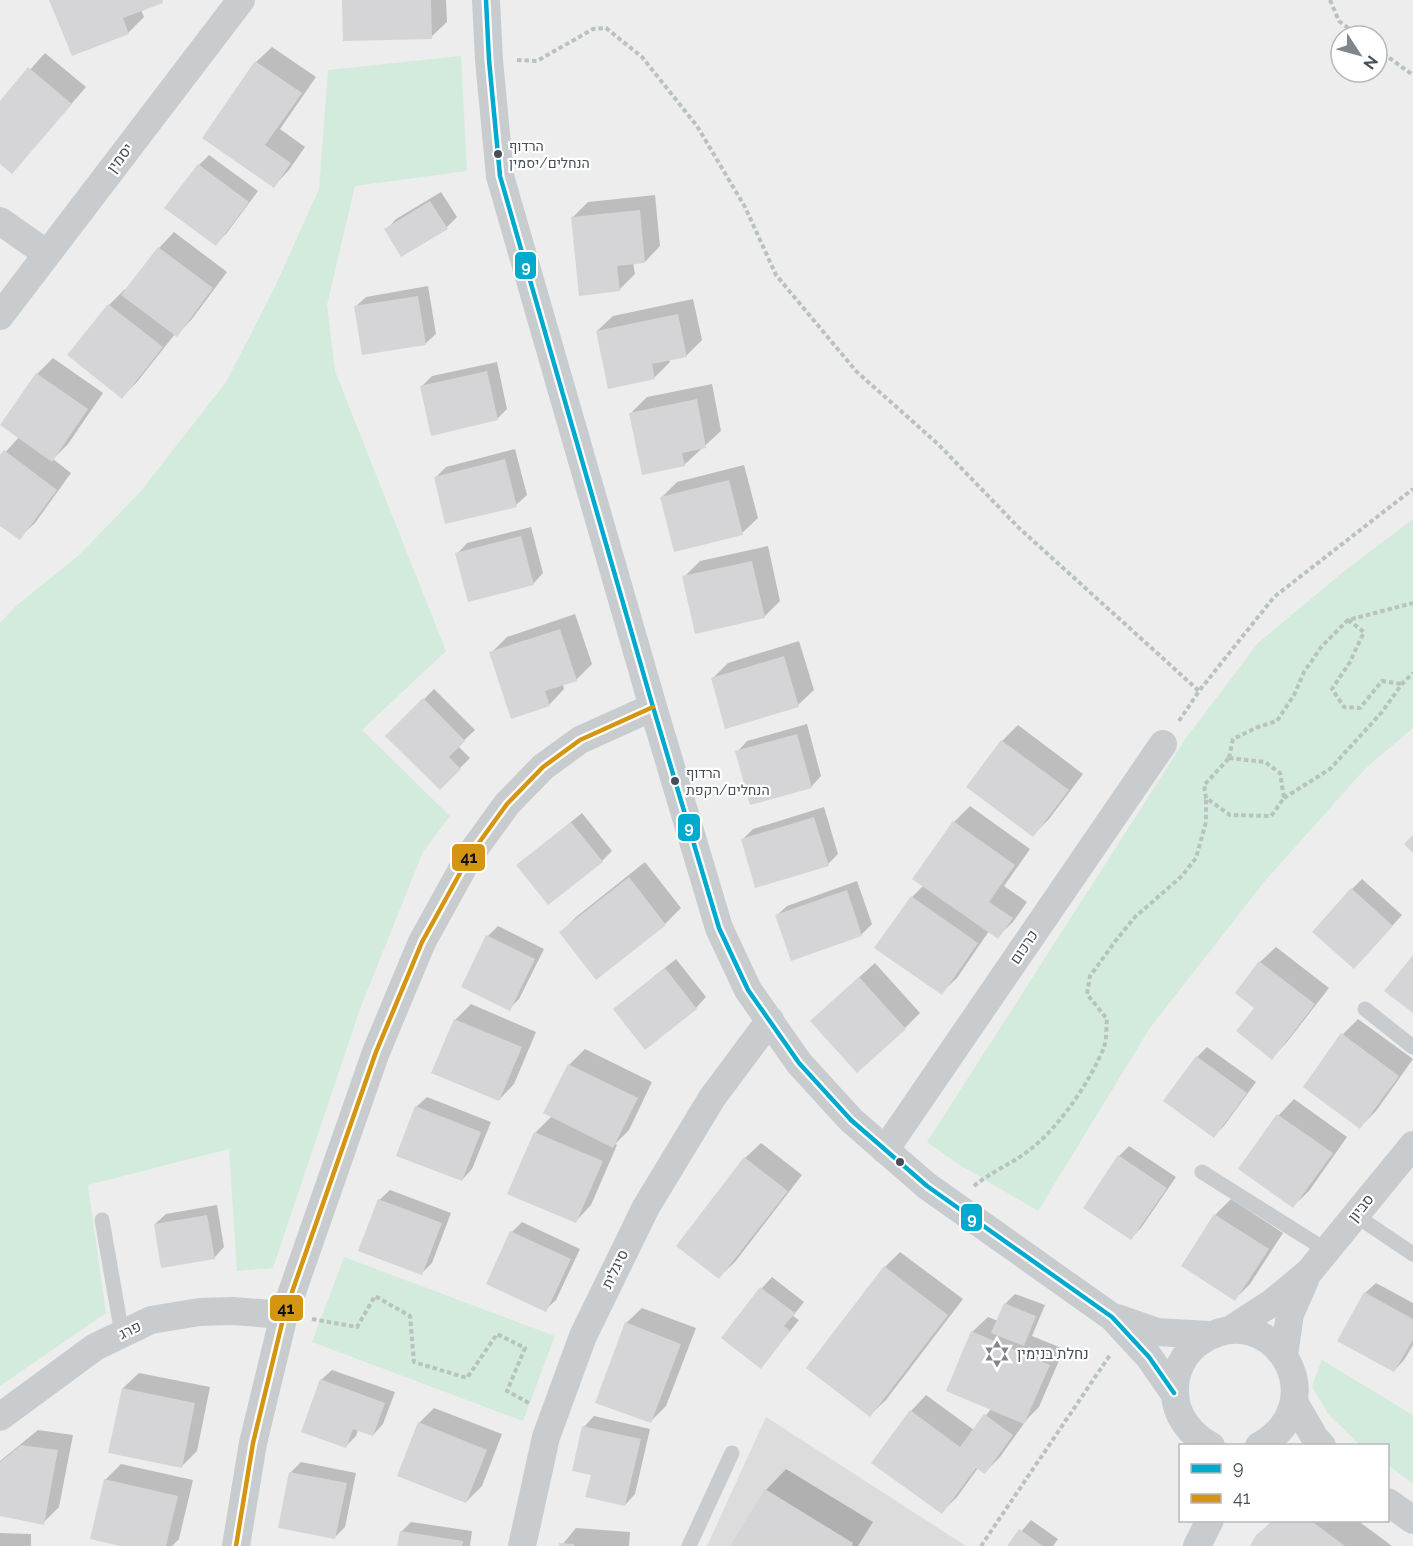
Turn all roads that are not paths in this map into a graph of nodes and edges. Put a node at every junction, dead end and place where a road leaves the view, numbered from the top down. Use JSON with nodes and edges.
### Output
{"nodes":[{"id":1,"x":241,"y":0,"type":"edge"},
{"id":2,"x":486,"y":0,"type":"edge"},
{"id":3,"x":0,"y":221,"type":"edge"},
{"id":4,"x":47,"y":254,"type":"junction"},
{"id":5,"x":0,"y":315,"type":"edge"},
{"id":6,"x":653,"y":707,"type":"junction"},
{"id":7,"x":1163,"y":744,"type":"road end"},
{"id":8,"x":1365,"y":1009,"type":"dead end"},
{"id":9,"x":770,"y":1020,"type":"junction"},
{"id":10,"x":1413,"y":1047,"type":"edge"},
{"id":11,"x":1413,"y":1145,"type":"edge"},
{"id":12,"x":885,"y":1150,"type":"junction"},
{"id":13,"x":1202,"y":1172,"type":"dead end"},
{"id":14,"x":1355,"y":1215,"type":"junction"},
{"id":15,"x":102,"y":1220,"type":"dead end"},
{"id":16,"x":1413,"y":1254,"type":"edge"},
{"id":17,"x":1318,"y":1261,"type":"junction"},
{"id":18,"x":284,"y":1315,"type":"junction"},
{"id":19,"x":1119,"y":1324,"type":"junction"},
{"id":20,"x":1220,"y":1333,"type":"junction"},
{"id":21,"x":122,"y":1334,"type":"junction"},
{"id":22,"x":1284,"y":1355,"type":"junction"},
{"id":23,"x":1174,"y":1393,"type":"junction"},
{"id":24,"x":1294,"y":1402,"type":"junction"},
{"id":25,"x":0,"y":1417,"type":"edge"},
{"id":26,"x":1197,"y":1440,"type":"edge"},
{"id":27,"x":1267,"y":1444,"type":"edge"},
{"id":28,"x":1320,"y":1444,"type":"edge"},
{"id":29,"x":732,"y":1454,"type":"dead end"},
{"id":30,"x":1389,"y":1503,"type":"edge"},
{"id":31,"x":1413,"y":1520,"type":"edge"},
{"id":32,"x":1188,"y":1522,"type":"edge"},
{"id":33,"x":1209,"y":1522,"type":"edge"},
{"id":34,"x":237,"y":1546,"type":"edge"},
{"id":35,"x":522,"y":1546,"type":"edge"},
{"id":36,"x":689,"y":1546,"type":"edge"},
{"id":37,"x":1184,"y":1546,"type":"edge"},
{"id":38,"x":1197,"y":1546,"type":"edge"}],
"edges":[{"from":1,"to":4,"type":"street","name":"יסמין"},
{"from":2,"to":6,"type":"street"},
{"from":3,"to":4,"type":"street"},
{"from":4,"to":5,"type":"street","name":"יסמין"},
{"from":6,"to":9,"type":"street"},
{"from":6,"to":18,"type":"street"},
{"from":7,"to":12,"type":"street","name":"כרכום"},
{"from":8,"to":10,"type":"lane"},
{"from":9,"to":12,"type":"street"},
{"from":9,"to":35,"type":"street","name":"סיגלית"},
{"from":11,"to":14,"type":"street","name":"סביון"},
{"from":12,"to":19,"type":"street"},
{"from":13,"to":17,"type":"lane"},
{"from":14,"to":16,"type":"lane"},
{"from":14,"to":17,"type":"street","name":"סביון"},
{"from":15,"to":21,"type":"lane"},
{"from":17,"to":20,"type":"street","name":"סביון"},
{"from":17,"to":22,"type":"street","name":"סביון"},
{"from":18,"to":21,"type":"street","name":"פרג"},
{"from":18,"to":34,"type":"street"},
{"from":19,"to":20,"type":"street"},
{"from":19,"to":23,"type":"street"},
{"from":20,"to":22,"type":"street"},
{"from":20,"to":23,"type":"street","name":"סביון"},
{"from":21,"to":25,"type":"street","name":"פרג"},
{"from":22,"to":24,"type":"street"},
{"from":23,"to":26,"type":"street"},
{"from":24,"to":27,"type":"street"},
{"from":24,"to":28,"type":"street"},
{"from":29,"to":36,"type":"lane"},
{"from":30,"to":31,"type":"street"},
{"from":32,"to":37,"type":"street"},
{"from":33,"to":38,"type":"street"}]}
